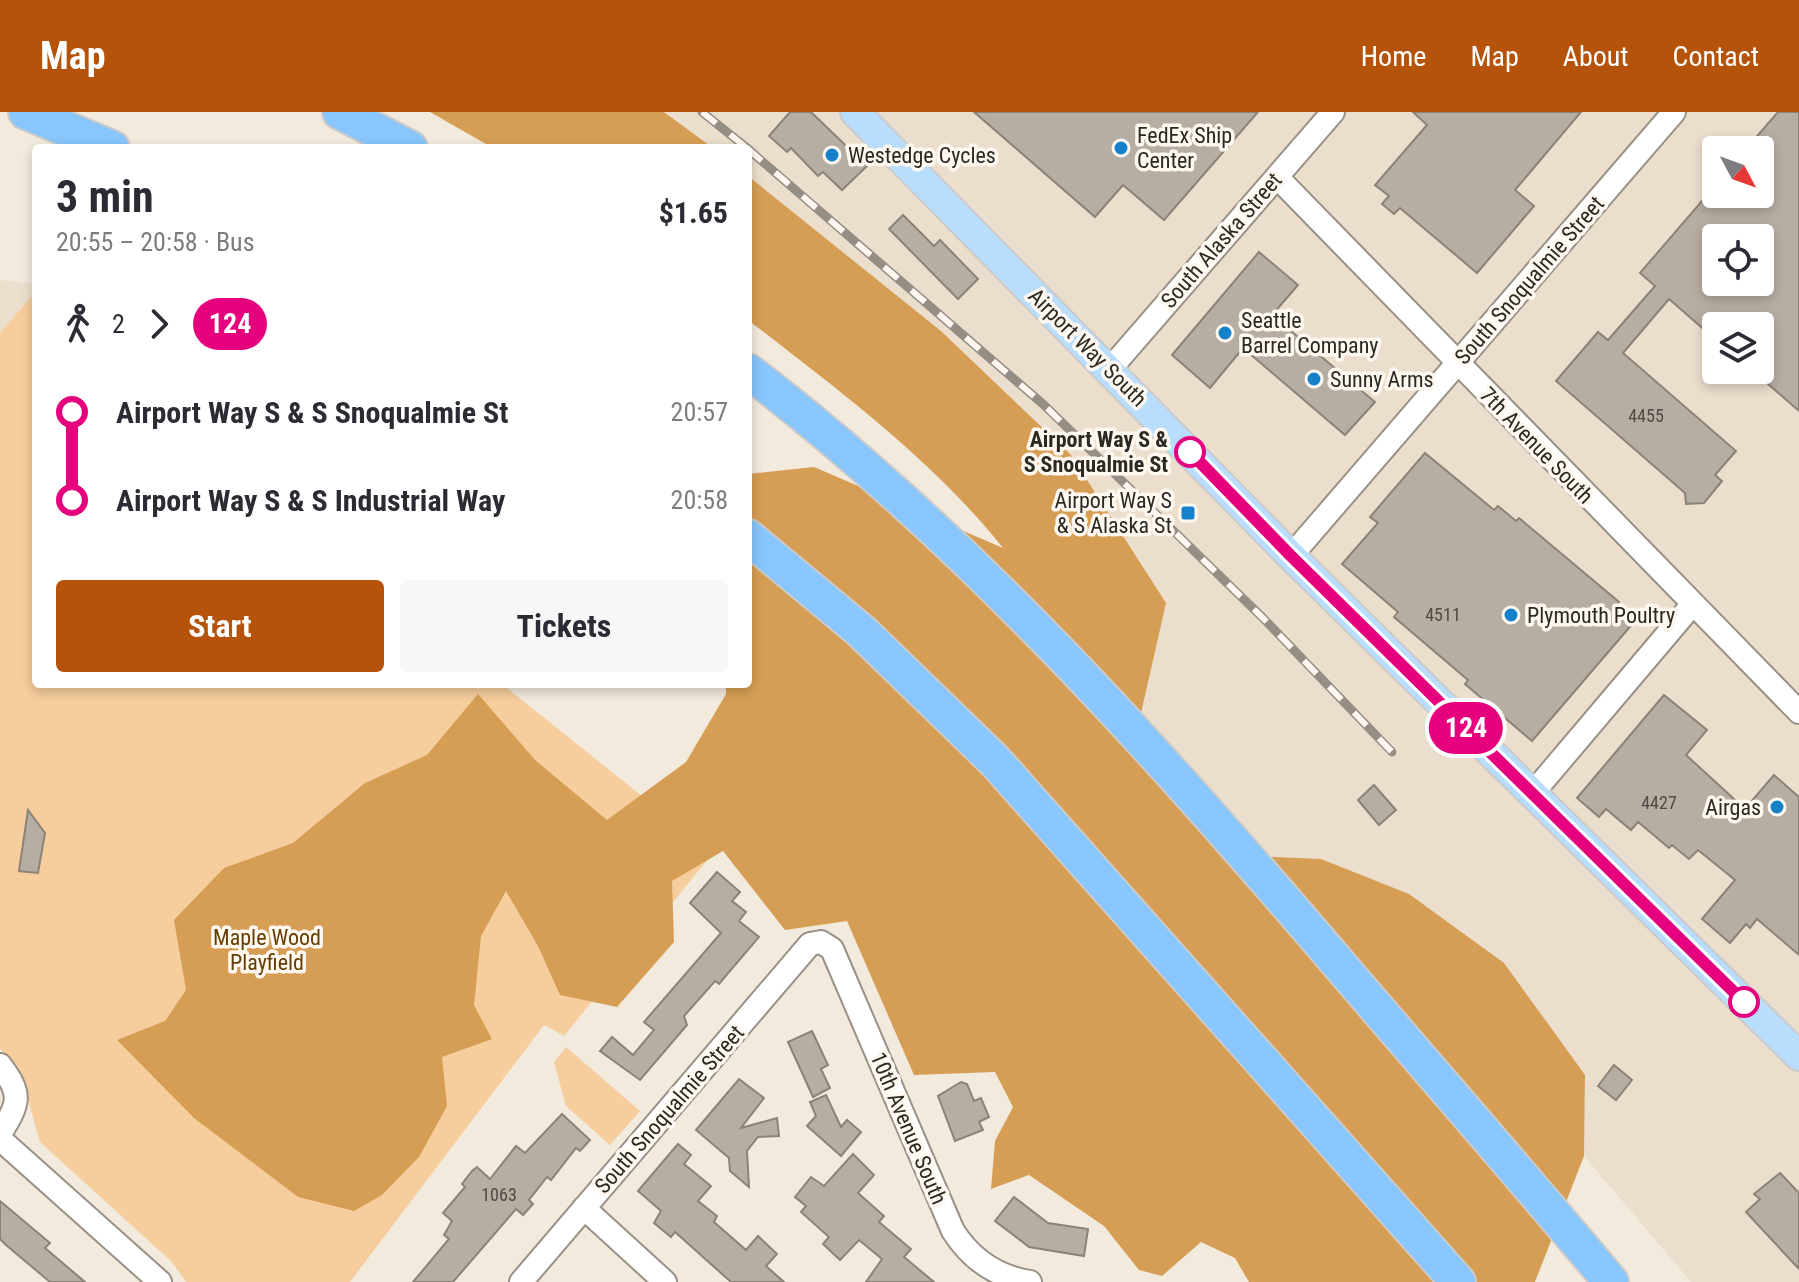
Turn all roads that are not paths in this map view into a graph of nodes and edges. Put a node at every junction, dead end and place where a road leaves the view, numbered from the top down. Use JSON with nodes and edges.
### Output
{"nodes":[{"id":1,"x":26,"y":112,"type":"edge"},
{"id":2,"x":340,"y":112,"type":"edge"},
{"id":3,"x":855,"y":112,"type":"edge"},
{"id":4,"x":1333,"y":112,"type":"edge"},
{"id":5,"x":1674,"y":112,"type":"edge"},
{"id":6,"x":102,"y":144,"type":"edge"},
{"id":7,"x":402,"y":144,"type":"edge"},
{"id":8,"x":1277,"y":177,"type":"junction"},
{"id":9,"x":1457,"y":363,"type":"junction"},
{"id":10,"x":1110,"y":369,"type":"junction"},
{"id":11,"x":752,"y":374,"type":"edge"},
{"id":12,"x":752,"y":540,"type":"edge"},
{"id":13,"x":1291,"y":556,"type":"junction"},
{"id":14,"x":1692,"y":605,"type":"junction"},
{"id":15,"x":1799,"y":712,"type":"edge"},
{"id":16,"x":1532,"y":794,"type":"junction"},
{"id":17,"x":821,"y":942,"type":"joint"},
{"id":18,"x":1799,"y":1056,"type":"edge"},
{"id":19,"x":0,"y":1065,"type":"edge"},
{"id":20,"x":0,"y":1136,"type":"edge"},
{"id":21,"x":584,"y":1208,"type":"junction"},
{"id":22,"x":160,"y":1282,"type":"edge"},
{"id":23,"x":521,"y":1282,"type":"edge"},
{"id":24,"x":665,"y":1282,"type":"edge"},
{"id":25,"x":1030,"y":1282,"type":"edge"},
{"id":26,"x":1458,"y":1282,"type":"edge"},
{"id":27,"x":1611,"y":1282,"type":"edge"}],
"edges":[{"from":1,"to":6,"type":"highway"},
{"from":2,"to":7,"type":"highway"},
{"from":3,"to":10,"type":"main road","name":"Airport Way South"},
{"from":4,"to":8,"type":"street","name":"South Alaska Street"},
{"from":5,"to":9,"type":"street","name":"South Snoqualmie Street"},
{"from":8,"to":9,"type":"street","name":"7th Avenue South"},
{"from":8,"to":10,"type":"street","name":"South Alaska Street"},
{"from":9,"to":13,"type":"street","name":"South Snoqualmie Street"},
{"from":9,"to":14,"type":"street","name":"7th Avenue South"},
{"from":10,"to":13,"type":"main road","name":"Airport Way South"},
{"from":11,"to":27,"type":"highway"},
{"from":12,"to":26,"type":"highway"},
{"from":13,"to":16,"type":"main road","name":"Airport Way South"},
{"from":14,"to":15,"type":"street","name":"7th Avenue South"},
{"from":14,"to":16,"type":"street"},
{"from":16,"to":18,"type":"main road","name":"Airport Way South"},
{"from":17,"to":21,"type":"street","name":"South Snoqualmie Street"},
{"from":17,"to":25,"type":"street","name":"10th Avenue South"},
{"from":19,"to":20,"type":"street"},
{"from":20,"to":22,"type":"street"},
{"from":21,"to":23,"type":"street","name":"South Snoqualmie Street"},
{"from":21,"to":24,"type":"street"}]}
